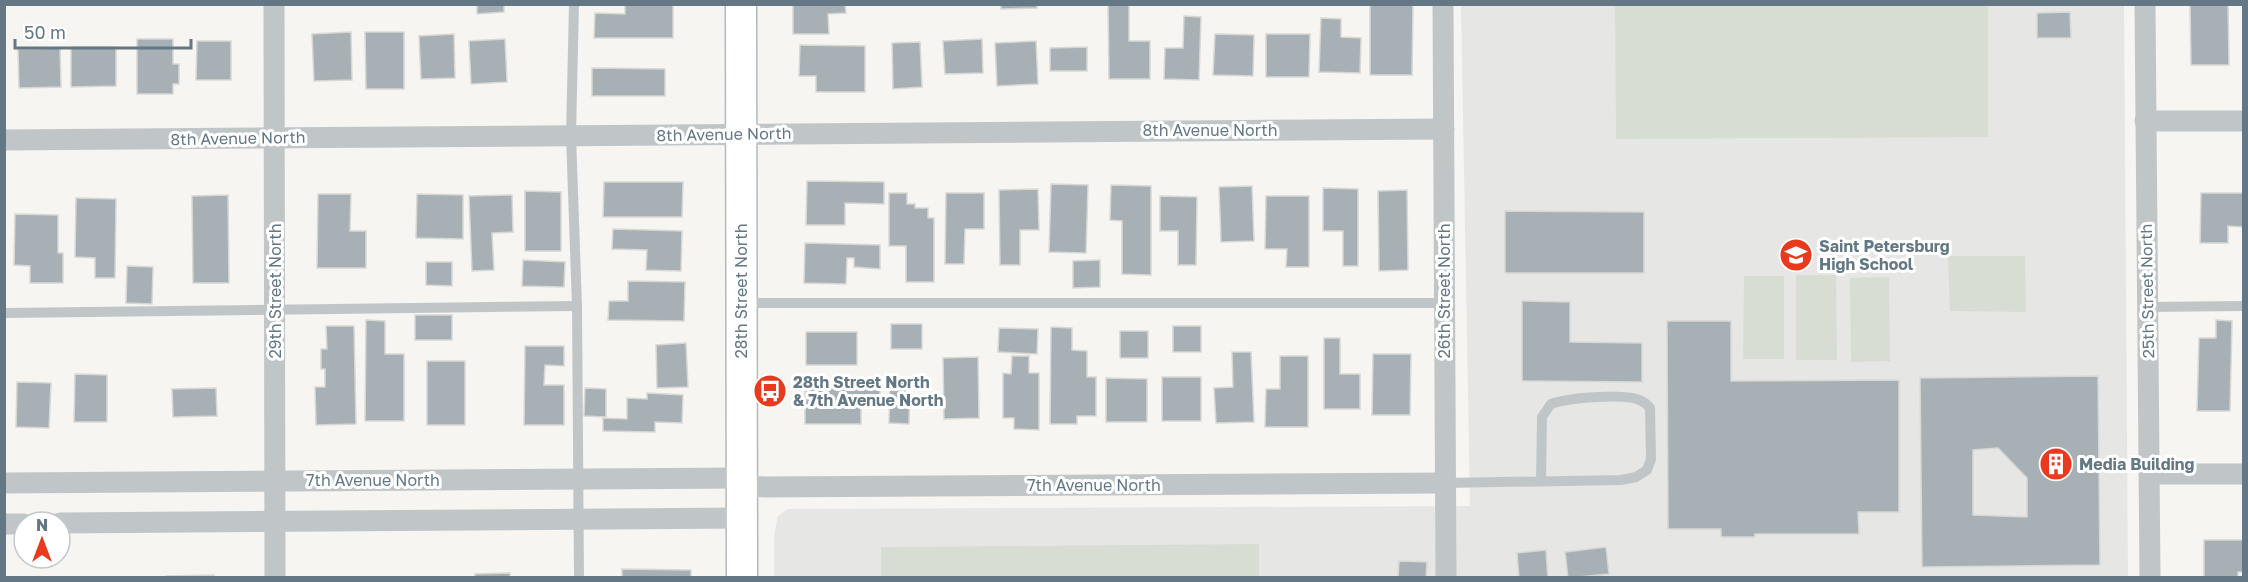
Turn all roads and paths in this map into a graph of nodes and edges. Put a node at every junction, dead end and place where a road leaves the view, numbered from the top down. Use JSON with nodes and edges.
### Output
{"nodes":[{"id":1,"x":274,"y":4,"type":"edge"},
{"id":2,"x":574,"y":4,"type":"edge"},
{"id":3,"x":741,"y":4,"type":"edge"},
{"id":4,"x":1443,"y":4,"type":"edge"},
{"id":5,"x":2145,"y":4,"type":"edge"},
{"id":6,"x":2244,"y":121,"type":"edge"},
{"id":7,"x":2145,"y":122,"type":"junction"},
{"id":8,"x":1444,"y":129,"type":"junction"},
{"id":9,"x":740,"y":134,"type":"junction"},
{"id":10,"x":571,"y":135,"type":"junction"},
{"id":11,"x":275,"y":138,"type":"junction"},
{"id":12,"x":4,"y":140,"type":"edge"},
{"id":13,"x":741,"y":303,"type":"junction"},
{"id":14,"x":1443,"y":303,"type":"junction"},
{"id":15,"x":577,"y":306,"type":"junction"},
{"id":16,"x":2244,"y":306,"type":"edge"},
{"id":17,"x":2147,"y":307,"type":"junction"},
{"id":18,"x":275,"y":310,"type":"junction"},
{"id":19,"x":4,"y":313,"type":"edge"},
{"id":20,"x":2150,"y":474,"type":"junction"},
{"id":21,"x":2244,"y":474,"type":"edge"},
{"id":22,"x":579,"y":479,"type":"junction"},
{"id":23,"x":275,"y":481,"type":"junction"},
{"id":24,"x":1541,"y":481,"type":"junction"},
{"id":25,"x":4,"y":483,"type":"edge"},
{"id":26,"x":742,"y":483,"type":"junction"},
{"id":27,"x":1445,"y":483,"type":"junction"},
{"id":28,"x":742,"y":518,"type":"junction"},
{"id":29,"x":579,"y":519,"type":"junction"},
{"id":30,"x":275,"y":522,"type":"junction"},
{"id":31,"x":72,"y":524,"type":"edge"},
{"id":32,"x":275,"y":578,"type":"edge"},
{"id":33,"x":579,"y":578,"type":"edge"},
{"id":34,"x":742,"y":578,"type":"edge"},
{"id":35,"x":1446,"y":578,"type":"edge"},
{"id":36,"x":2150,"y":578,"type":"edge"}],
"edges":[{"from":1,"to":11,"type":"street","name":"29th Street North"},
{"from":2,"to":10,"type":"lane"},
{"from":3,"to":9,"type":"street","name":"28th Street North"},
{"from":4,"to":8,"type":"street","name":"26th Street North"},
{"from":5,"to":7,"type":"street","name":"25th Street North"},
{"from":6,"to":7,"type":"street"},
{"from":7,"to":17,"type":"street","name":"25th Street North"},
{"from":8,"to":9,"type":"street","name":"8th Avenue North"},
{"from":8,"to":14,"type":"street","name":"26th Street North"},
{"from":9,"to":10,"type":"street","name":"8th Avenue North"},
{"from":9,"to":13,"type":"street","name":"28th Street North"},
{"from":10,"to":11,"type":"street","name":"8th Avenue North"},
{"from":10,"to":15,"type":"lane"},
{"from":11,"to":12,"type":"street","name":"8th Avenue North"},
{"from":11,"to":18,"type":"street","name":"29th Street North"},
{"from":13,"to":14,"type":"lane"},
{"from":13,"to":26,"type":"street","name":"28th Street North"},
{"from":14,"to":27,"type":"street","name":"26th Street North"},
{"from":15,"to":18,"type":"lane"},
{"from":15,"to":22,"type":"lane"},
{"from":16,"to":17,"type":"lane"},
{"from":17,"to":20,"type":"street","name":"25th Street North"},
{"from":18,"to":19,"type":"lane"},
{"from":18,"to":23,"type":"street","name":"29th Street North"},
{"from":20,"to":21,"type":"street"},
{"from":20,"to":36,"type":"street","name":"25th Street North"},
{"from":22,"to":23,"type":"street","name":"7th Avenue North"},
{"from":22,"to":26,"type":"street","name":"7th Avenue North"},
{"from":22,"to":29,"type":"lane"},
{"from":23,"to":25,"type":"street","name":"7th Avenue North"},
{"from":23,"to":30,"type":"street","name":"29th Street North"},
{"from":24,"to":24,"type":"lane"},
{"from":24,"to":27,"type":"lane"},
{"from":26,"to":27,"type":"street","name":"7th Avenue North"},
{"from":26,"to":28,"type":"street","name":"28th Street North"},
{"from":27,"to":35,"type":"street","name":"26th Street North"},
{"from":28,"to":29,"type":"street"},
{"from":28,"to":34,"type":"street","name":"28th Street North"},
{"from":29,"to":30,"type":"street"},
{"from":29,"to":33,"type":"lane"},
{"from":30,"to":31,"type":"street"},
{"from":30,"to":32,"type":"street","name":"29th Street North"}]}
